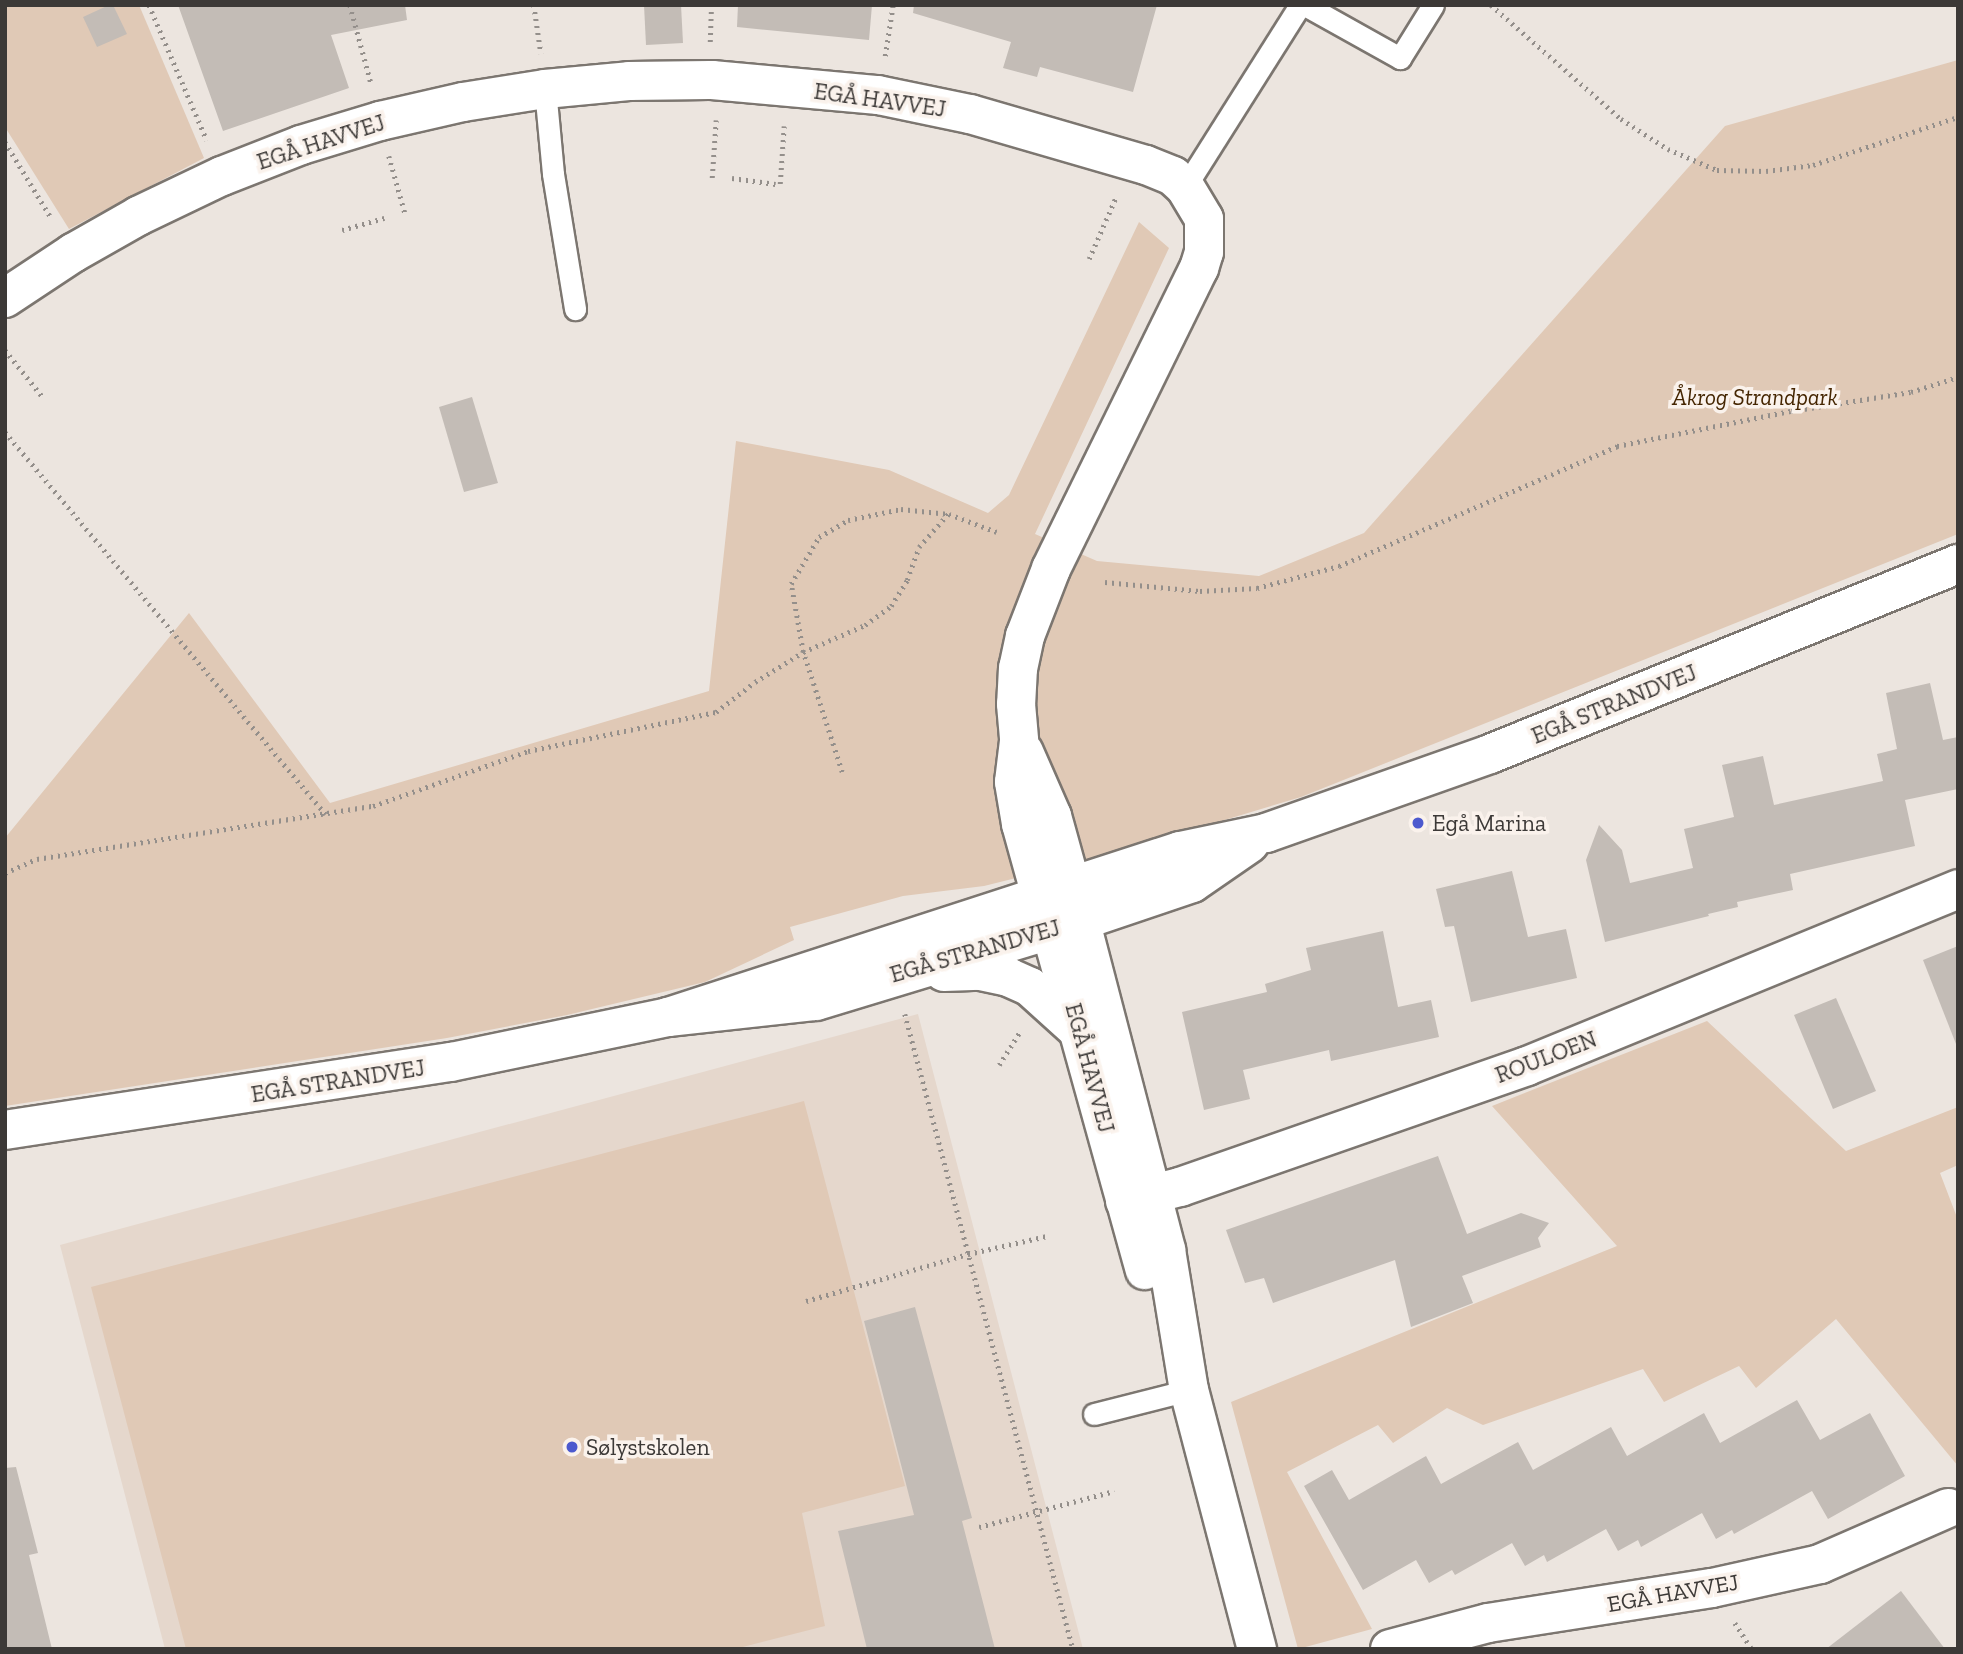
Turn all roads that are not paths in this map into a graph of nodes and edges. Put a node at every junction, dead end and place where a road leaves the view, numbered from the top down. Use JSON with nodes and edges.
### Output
{"nodes":[{"id":1,"x":1303,"y":5,"type":"edge"},
{"id":2,"x":1433,"y":5,"type":"edge"},
{"id":3,"x":545,"y":89,"type":"junction"},
{"id":4,"x":1185,"y":187,"type":"junction"},
{"id":5,"x":5,"y":298,"type":"edge"},
{"id":6,"x":575,"y":309,"type":"dead end"},
{"id":7,"x":1958,"y":564,"type":"edge"},
{"id":8,"x":1958,"y":888,"type":"edge"},
{"id":9,"x":1061,"y":907,"type":"junction"},
{"id":10,"x":891,"y":992,"type":"junction"},
{"id":11,"x":668,"y":1017,"type":"junction"},
{"id":12,"x":1080,"y":1032,"type":"junction"},
{"id":13,"x":5,"y":1130,"type":"edge"},
{"id":14,"x":1139,"y":1198,"type":"junction"},
{"id":15,"x":1189,"y":1390,"type":"junction"},
{"id":16,"x":1094,"y":1414,"type":"dead end"},
{"id":17,"x":1948,"y":1508,"type":"dead end"},
{"id":18,"x":1257,"y":1649,"type":"edge"},
{"id":19,"x":1390,"y":1649,"type":"edge"}],
"edges":[{"from":1,"to":2,"type":"lane"},
{"from":1,"to":4,"type":"lane"},
{"from":3,"to":4,"type":"street","name":"EGÅ HAVVEJ"},
{"from":3,"to":5,"type":"street","name":"EGÅ HAVVEJ"},
{"from":3,"to":6,"type":"lane"},
{"from":4,"to":9,"type":"street","name":"EGÅ HAVVEJ"},
{"from":7,"to":9,"type":"street","name":"EGÅ STRANDVEJ"},
{"from":8,"to":14,"type":"street","name":"ROULOEN"},
{"from":9,"to":10,"type":"street","name":"EGÅ STRANDVEJ"},
{"from":9,"to":11,"type":"street","name":"EGÅ STRANDVEJ"},
{"from":9,"to":12,"type":"street","name":"EGÅ HAVVEJ"},
{"from":9,"to":14,"type":"street","name":"EGÅ HAVVEJ"},
{"from":10,"to":11,"type":"street","name":"EGÅ STRANDVEJ"},
{"from":10,"to":12,"type":"street"},
{"from":11,"to":13,"type":"street","name":"EGÅ STRANDVEJ"},
{"from":12,"to":14,"type":"street","name":"EGÅ HAVVEJ"},
{"from":14,"to":15,"type":"street","name":"EGÅ HAVVEJ"},
{"from":15,"to":16,"type":"lane"},
{"from":15,"to":18,"type":"street","name":"EGÅ HAVVEJ"},
{"from":17,"to":19,"type":"street","name":"EGÅ HAVVEJ"}]}
